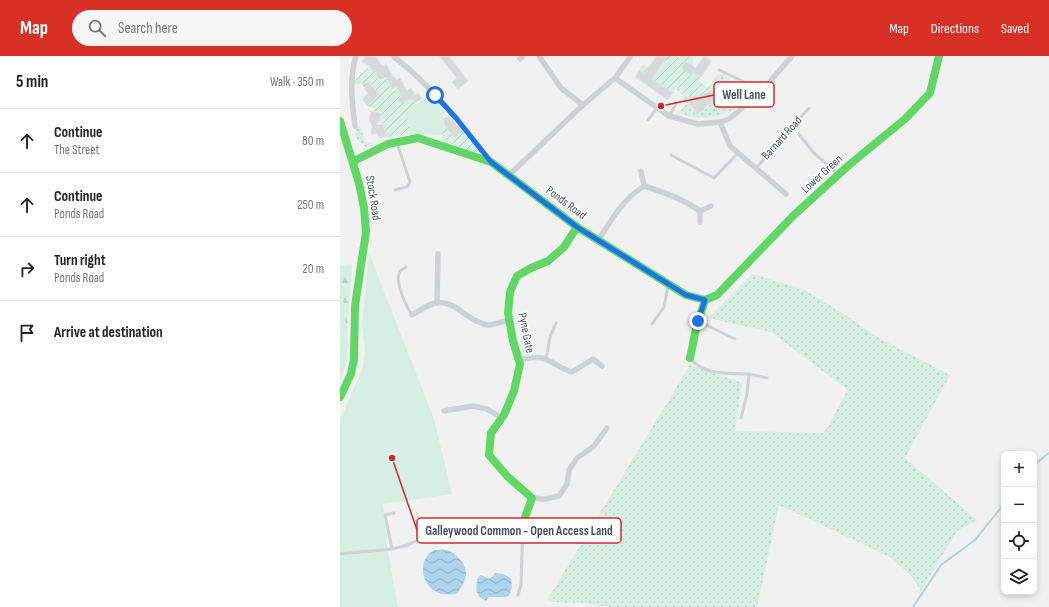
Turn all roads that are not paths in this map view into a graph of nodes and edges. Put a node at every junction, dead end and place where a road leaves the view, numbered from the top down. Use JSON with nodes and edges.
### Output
{"nodes":[{"id":1,"x":356,"y":56,"type":"edge"},
{"id":2,"x":393,"y":56,"type":"edge"},
{"id":3,"x":539,"y":56,"type":"edge"},
{"id":4,"x":631,"y":56,"type":"edge"},
{"id":5,"x":792,"y":56,"type":"edge"},
{"id":6,"x":939,"y":56,"type":"edge"},
{"id":7,"x":719,"y":70,"type":"dead end"},
{"id":8,"x":616,"y":78,"type":"junction"},
{"id":9,"x":760,"y":93,"type":"junction"},
{"id":10,"x":676,"y":104,"type":"dead end"},
{"id":11,"x":583,"y":105,"type":"junction"},
{"id":12,"x":657,"y":108,"type":"junction"},
{"id":13,"x":809,"y":108,"type":"dead end"},
{"id":14,"x":669,"y":116,"type":"junction"},
{"id":15,"x":648,"y":120,"type":"dead end"},
{"id":16,"x":340,"y":122,"type":"edge"},
{"id":17,"x":720,"y":122,"type":"junction"},
{"id":18,"x":355,"y":126,"type":"dead end"},
{"id":19,"x":799,"y":134,"type":"dead end"},
{"id":20,"x":397,"y":143,"type":"junction"},
{"id":21,"x":738,"y":153,"type":"junction"},
{"id":22,"x":671,"y":155,"type":"dead end"},
{"id":23,"x":354,"y":161,"type":"junction"},
{"id":24,"x":491,"y":162,"type":"junction"},
{"id":25,"x":756,"y":168,"type":"junction"},
{"id":26,"x":641,"y":171,"type":"dead end"},
{"id":27,"x":509,"y":175,"type":"junction"},
{"id":28,"x":838,"y":175,"type":"junction"},
{"id":29,"x":644,"y":186,"type":"junction"},
{"id":30,"x":395,"y":190,"type":"dead end"},
{"id":31,"x":786,"y":194,"type":"dead end"},
{"id":32,"x":711,"y":206,"type":"dead end"},
{"id":33,"x":700,"y":211,"type":"junction"},
{"id":34,"x":700,"y":222,"type":"dead end"},
{"id":35,"x":577,"y":227,"type":"junction"},
{"id":36,"x":598,"y":241,"type":"junction"},
{"id":37,"x":438,"y":254,"type":"dead end"},
{"id":38,"x":406,"y":267,"type":"dead end"},
{"id":39,"x":668,"y":284,"type":"junction"},
{"id":40,"x":705,"y":300,"type":"junction"},
{"id":41,"x":437,"y":303,"type":"junction"},
{"id":42,"x":412,"y":316,"type":"joint"},
{"id":43,"x":510,"y":320,"type":"junction"},
{"id":44,"x":698,"y":321,"type":"junction"},
{"id":45,"x":556,"y":323,"type":"dead end"},
{"id":46,"x":652,"y":324,"type":"dead end"},
{"id":47,"x":735,"y":339,"type":"dead end"},
{"id":48,"x":690,"y":358,"type":"joint"},
{"id":49,"x":519,"y":360,"type":"junction"},
{"id":50,"x":546,"y":360,"type":"junction"},
{"id":51,"x":602,"y":366,"type":"dead end"},
{"id":52,"x":750,"y":374,"type":"junction"},
{"id":53,"x":767,"y":378,"type":"dead end"},
{"id":54,"x":340,"y":397,"type":"edge"},
{"id":55,"x":444,"y":411,"type":"dead end"},
{"id":56,"x":502,"y":418,"type":"junction"},
{"id":57,"x":741,"y":418,"type":"dead end"},
{"id":58,"x":607,"y":428,"type":"dead end"},
{"id":59,"x":532,"y":498,"type":"junction"},
{"id":60,"x":394,"y":513,"type":"dead end"},
{"id":61,"x":523,"y":523,"type":"joint"},
{"id":62,"x":428,"y":535,"type":"dead end"},
{"id":63,"x":392,"y":549,"type":"junction"},
{"id":64,"x":340,"y":554,"type":"edge"},
{"id":65,"x":518,"y":595,"type":"dead end"}],
"edges":[{"from":1,"to":18,"type":"street"},
{"from":2,"to":24,"type":"street"},
{"from":3,"to":11,"type":"street"},
{"from":4,"to":8,"type":"street"},
{"from":5,"to":9,"type":"street"},
{"from":6,"to":28,"type":"street","name":"Lower Green"},
{"from":7,"to":9,"type":"lane"},
{"from":8,"to":11,"type":"street"},
{"from":8,"to":12,"type":"street"},
{"from":9,"to":17,"type":"street"},
{"from":10,"to":14,"type":"lane"},
{"from":11,"to":27,"type":"street"},
{"from":12,"to":14,"type":"street"},
{"from":12,"to":15,"type":"lane"},
{"from":13,"to":25,"type":"lane","name":"Barnard Road"},
{"from":14,"to":17,"type":"street"},
{"from":16,"to":23,"type":"street","name":"Stock Road"},
{"from":17,"to":21,"type":"street","name":"Barnard Road"},
{"from":19,"to":28,"type":"lane"},
{"from":20,"to":23,"type":"street","name":"Ponds Road"},
{"from":20,"to":24,"type":"street","name":"Ponds Road"},
{"from":20,"to":30,"type":"lane"},
{"from":21,"to":22,"type":"lane"},
{"from":21,"to":25,"type":"street","name":"Barnard Road"},
{"from":23,"to":54,"type":"street","name":"Stock Road"},
{"from":24,"to":27,"type":"street","name":"Ponds Road"},
{"from":25,"to":31,"type":"street","name":"Barnard Road"},
{"from":26,"to":29,"type":"street"},
{"from":27,"to":35,"type":"street","name":"Ponds Road"},
{"from":28,"to":40,"type":"street","name":"Lower Green"},
{"from":29,"to":33,"type":"street"},
{"from":29,"to":36,"type":"street"},
{"from":32,"to":33,"type":"street"},
{"from":33,"to":34,"type":"street"},
{"from":35,"to":36,"type":"street","name":"Ponds Road"},
{"from":35,"to":43,"type":"street","name":"Pyne Gate"},
{"from":36,"to":39,"type":"street","name":"Ponds Road"},
{"from":37,"to":41,"type":"street"},
{"from":38,"to":42,"type":"lane"},
{"from":39,"to":40,"type":"street","name":"Ponds Road"},
{"from":39,"to":46,"type":"lane"},
{"from":40,"to":44,"type":"street"},
{"from":41,"to":42,"type":"street"},
{"from":41,"to":43,"type":"street"},
{"from":43,"to":49,"type":"street","name":"Pyne Gate"},
{"from":44,"to":47,"type":"lane"},
{"from":44,"to":48,"type":"street"},
{"from":45,"to":50,"type":"lane"},
{"from":48,"to":52,"type":"lane"},
{"from":49,"to":50,"type":"street"},
{"from":49,"to":56,"type":"street","name":"Pyne Gate"},
{"from":50,"to":51,"type":"street"},
{"from":52,"to":53,"type":"lane"},
{"from":52,"to":57,"type":"lane"},
{"from":55,"to":56,"type":"street"},
{"from":56,"to":59,"type":"street","name":"Pyne Gate"},
{"from":58,"to":59,"type":"street"},
{"from":59,"to":61,"type":"street"},
{"from":60,"to":63,"type":"lane"},
{"from":61,"to":65,"type":"lane"},
{"from":62,"to":63,"type":"lane"},
{"from":63,"to":64,"type":"lane"}]}
